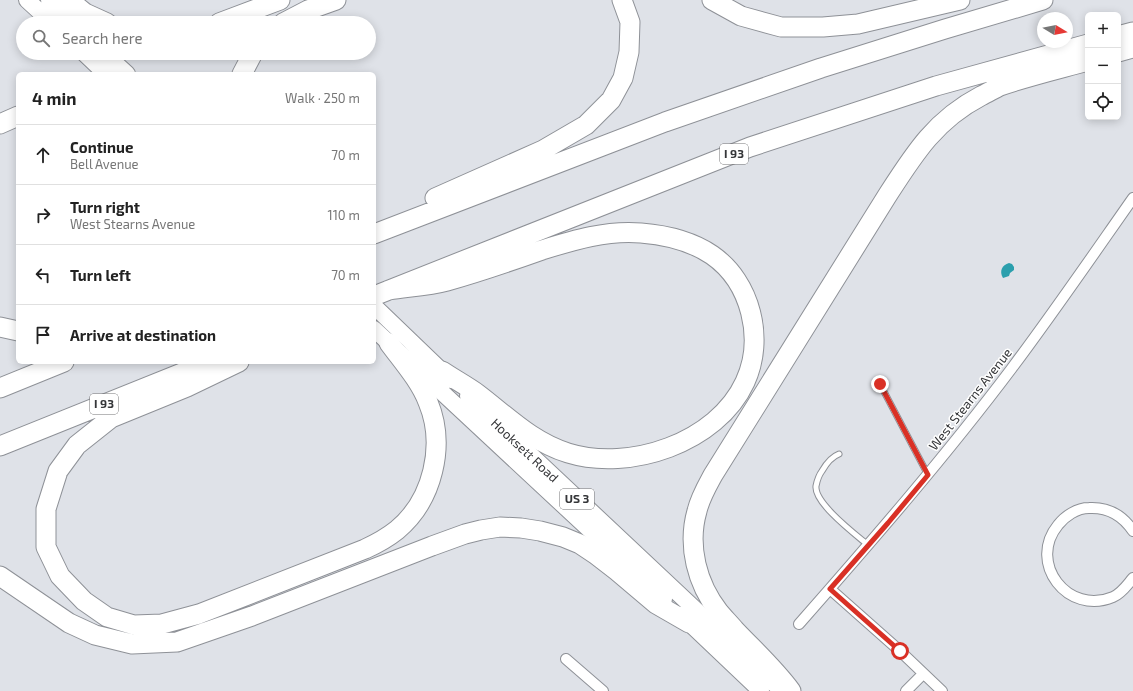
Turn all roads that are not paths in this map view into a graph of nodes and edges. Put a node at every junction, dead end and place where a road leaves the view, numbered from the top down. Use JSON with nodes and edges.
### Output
{"nodes":[{"id":1,"x":27,"y":0,"type":"edge"},
{"id":2,"x":49,"y":0,"type":"edge"},
{"id":3,"x":69,"y":0,"type":"edge"},
{"id":4,"x":280,"y":0,"type":"edge"},
{"id":5,"x":336,"y":0,"type":"edge"},
{"id":6,"x":622,"y":0,"type":"edge"},
{"id":7,"x":712,"y":0,"type":"edge"},
{"id":8,"x":960,"y":0,"type":"edge"},
{"id":9,"x":1043,"y":0,"type":"edge"},
{"id":10,"x":44,"y":16,"type":"edge"},
{"id":11,"x":66,"y":16,"type":"edge"},
{"id":12,"x":92,"y":16,"type":"edge"},
{"id":13,"x":238,"y":16,"type":"edge"},
{"id":14,"x":296,"y":16,"type":"edge"},
{"id":15,"x":1133,"y":32,"type":"edge"},
{"id":16,"x":1121,"y":35,"type":"edge"},
{"id":17,"x":1085,"y":45,"type":"edge"},
{"id":18,"x":1133,"y":48,"type":"edge"},
{"id":19,"x":1121,"y":51,"type":"edge"},
{"id":20,"x":91,"y":60,"type":"edge"},
{"id":21,"x":111,"y":60,"type":"edge"},
{"id":22,"x":249,"y":60,"type":"edge"},
{"id":23,"x":1085,"y":62,"type":"edge"},
{"id":24,"x":104,"y":72,"type":"edge"},
{"id":25,"x":124,"y":72,"type":"edge"},
{"id":26,"x":243,"y":72,"type":"edge"},
{"id":27,"x":16,"y":117,"type":"edge"},
{"id":28,"x":0,"y":124,"type":"edge"},
{"id":29,"x":1133,"y":198,"type":"edge"},
{"id":30,"x":376,"y":228,"type":"edge"},
{"id":31,"x":376,"y":233,"type":"edge"},
{"id":32,"x":381,"y":293,"type":"edge"},
{"id":33,"x":376,"y":308,"type":"edge"},
{"id":34,"x":0,"y":327,"type":"edge"},
{"id":35,"x":16,"y":331,"type":"edge"},
{"id":36,"x":376,"y":331,"type":"edge"},
{"id":37,"x":389,"y":343,"type":"junction"},
{"id":38,"x":59,"y":364,"type":"edge"},
{"id":39,"x":204,"y":364,"type":"edge"},
{"id":40,"x":235,"y":364,"type":"edge"},
{"id":41,"x":442,"y":372,"type":"junction"},
{"id":42,"x":880,"y":384,"type":"dead end"},
{"id":43,"x":0,"y":388,"type":"edge"},
{"id":44,"x":0,"y":446,"type":"edge"},
{"id":45,"x":839,"y":454,"type":"dead end"},
{"id":46,"x":928,"y":475,"type":"junction"},
{"id":47,"x":1133,"y":531,"type":"edge"},
{"id":48,"x":868,"y":545,"type":"junction"},
{"id":49,"x":0,"y":576,"type":"edge"},
{"id":50,"x":1133,"y":578,"type":"edge"},
{"id":51,"x":830,"y":589,"type":"junction"},
{"id":52,"x":1129,"y":590,"type":"edge"},
{"id":53,"x":689,"y":624,"type":"junction"},
{"id":54,"x":799,"y":624,"type":"dead end"},
{"id":55,"x":566,"y":659,"type":"dead end"},
{"id":56,"x":923,"y":674,"type":"junction"},
{"id":57,"x":603,"y":691,"type":"edge"},
{"id":58,"x":760,"y":691,"type":"edge"},
{"id":59,"x":782,"y":691,"type":"edge"},
{"id":60,"x":791,"y":691,"type":"edge"},
{"id":61,"x":906,"y":691,"type":"edge"},
{"id":62,"x":942,"y":691,"type":"edge"}],
"edges":[{"from":1,"to":10,"type":"main road"},
{"from":2,"to":11,"type":"main road"},
{"from":3,"to":12,"type":"highway"},
{"from":4,"to":13,"type":"highway"},
{"from":5,"to":14,"type":"highway"},
{"from":6,"to":30,"type":"highway"},
{"from":7,"to":8,"type":"highway"},
{"from":9,"to":31,"type":"highway"},
{"from":15,"to":16,"type":"highway"},
{"from":17,"to":32,"type":"highway","number":"I 93"},
{"from":18,"to":19,"type":"highway"},
{"from":20,"to":24,"type":"main road"},
{"from":21,"to":25,"type":"main road"},
{"from":22,"to":26,"type":"highway"},
{"from":23,"to":60,"type":"highway"},
{"from":27,"to":28,"type":"highway"},
{"from":29,"to":46,"type":"street","name":"West Stearns Avenue"},
{"from":32,"to":41,"type":"highway"},
{"from":33,"to":41,"type":"main road","name":"Hooksett Road","number":"US 3"},
{"from":34,"to":35,"type":"highway"},
{"from":36,"to":37,"type":"main road","name":"Hooksett Road","number":"US 3"},
{"from":37,"to":40,"type":"highway"},
{"from":37,"to":53,"type":"main road","name":"Hooksett Road","number":"US 3"},
{"from":38,"to":43,"type":"highway"},
{"from":39,"to":44,"type":"highway","number":"I 93"},
{"from":41,"to":59,"type":"main road","name":"Hooksett Road","number":"US 3"},
{"from":42,"to":46,"type":"lane"},
{"from":45,"to":48,"type":"lane"},
{"from":46,"to":48,"type":"street","name":"West Stearns Avenue"},
{"from":47,"to":52,"type":"street"},
{"from":48,"to":51,"type":"street","name":"West Stearns Avenue"},
{"from":49,"to":53,"type":"highway"},
{"from":50,"to":52,"type":"street"},
{"from":51,"to":54,"type":"street","name":"West Stearns Avenue"},
{"from":51,"to":56,"type":"street"},
{"from":53,"to":58,"type":"main road","name":"Hooksett Road","number":"US 3"},
{"from":55,"to":57,"type":"street"},
{"from":56,"to":61,"type":"street"},
{"from":56,"to":62,"type":"street"}]}
